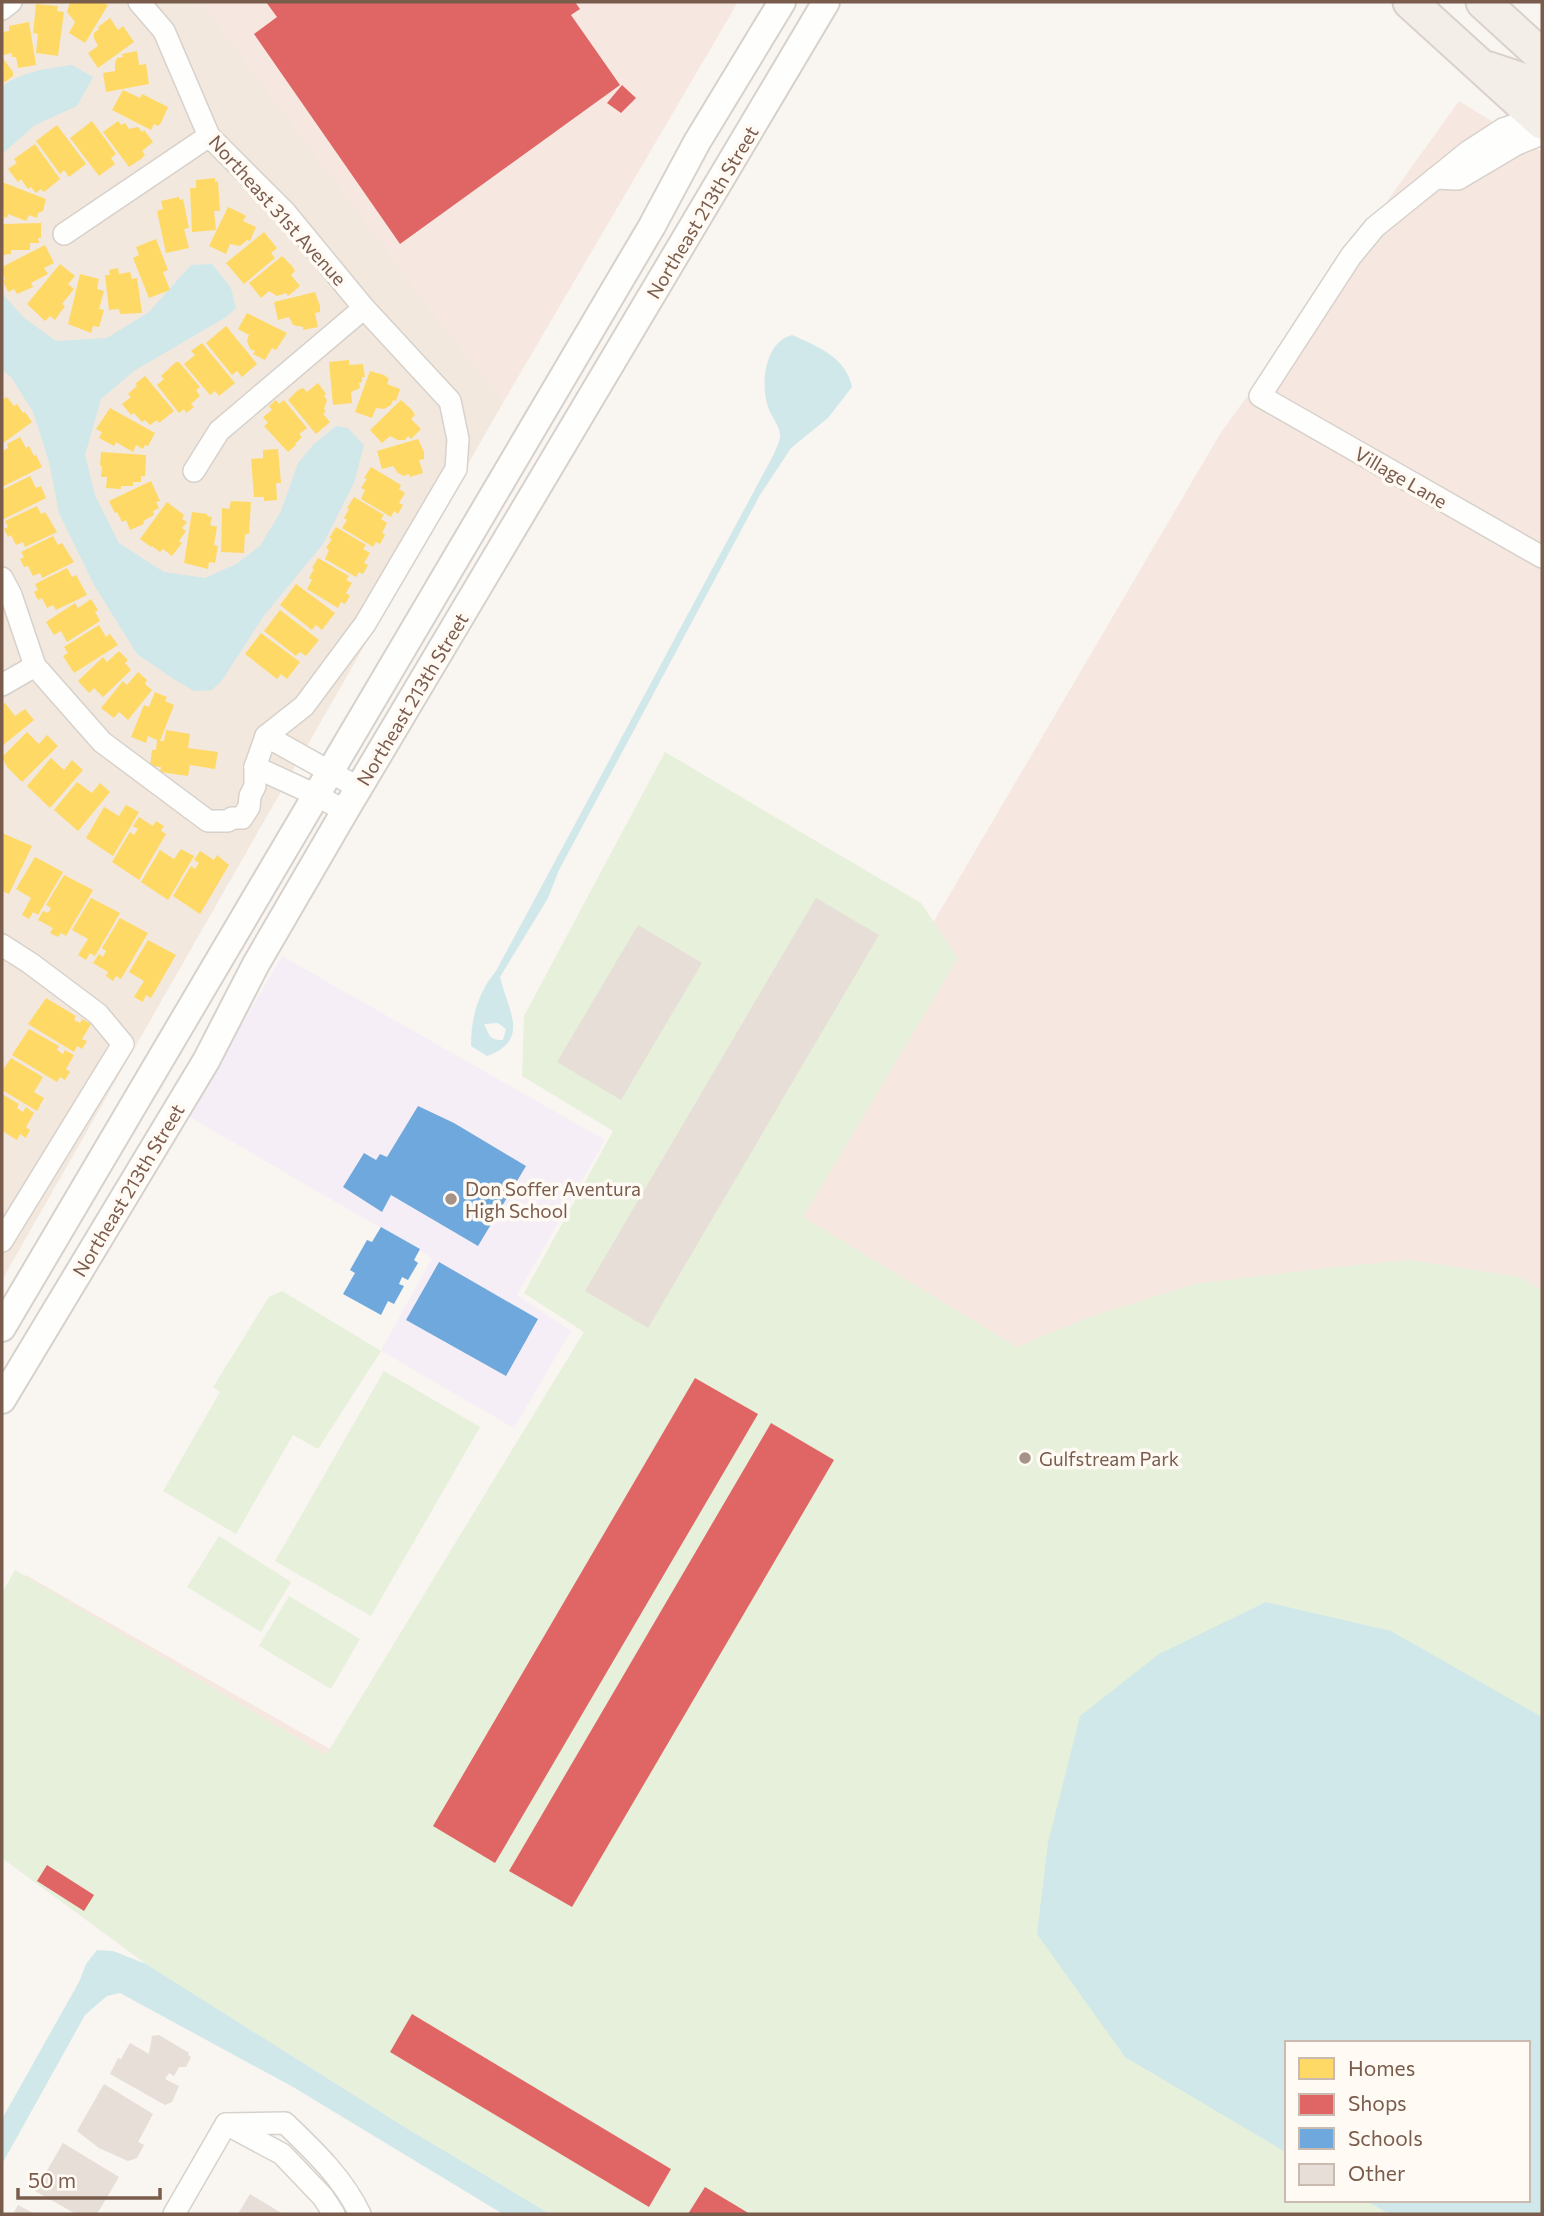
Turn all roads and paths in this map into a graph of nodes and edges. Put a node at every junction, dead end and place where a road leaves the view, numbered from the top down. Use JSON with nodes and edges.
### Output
{"nodes":[{"id":1,"x":11,"y":2,"type":"edge"},
{"id":2,"x":139,"y":2,"type":"edge"},
{"id":3,"x":782,"y":2,"type":"edge"},
{"id":4,"x":826,"y":2,"type":"edge"},
{"id":5,"x":1410,"y":2,"type":"edge"},
{"id":6,"x":1485,"y":3,"type":"edge"},
{"id":7,"x":2,"y":9,"type":"edge"},
{"id":8,"x":1542,"y":56,"type":"edge"},
{"id":9,"x":1480,"y":66,"type":"junction"},
{"id":10,"x":1542,"y":83,"type":"edge"},
{"id":11,"x":1541,"y":122,"type":"edge"},
{"id":12,"x":209,"y":136,"type":"junction"},
{"id":13,"x":64,"y":234,"type":"dead end"},
{"id":14,"x":364,"y":308,"type":"junction"},
{"id":15,"x":194,"y":471,"type":"dead end"},
{"id":16,"x":1542,"y":558,"type":"edge"},
{"id":17,"x":2,"y":578,"type":"edge"},
{"id":18,"x":35,"y":666,"type":"junction"},
{"id":19,"x":2,"y":685,"type":"edge"},
{"id":20,"x":266,"y":736,"type":"junction"},
{"id":21,"x":255,"y":766,"type":"junction"},
{"id":22,"x":330,"y":771,"type":"junction"},
{"id":23,"x":359,"y":788,"type":"junction"},
{"id":24,"x":316,"y":795,"type":"junction"},
{"id":25,"x":345,"y":811,"type":"junction"},
{"id":26,"x":2,"y":945,"type":"edge"},
{"id":27,"x":2,"y":1241,"type":"edge"},
{"id":28,"x":2,"y":1328,"type":"edge"},
{"id":29,"x":2,"y":1399,"type":"edge"},
{"id":30,"x":226,"y":2124,"type":"junction"},
{"id":31,"x":174,"y":2214,"type":"edge"},
{"id":32,"x":334,"y":2214,"type":"edge"},
{"id":33,"x":360,"y":2214,"type":"edge"}],
"edges":[{"from":1,"to":7,"type":"street"},
{"from":2,"to":12,"type":"street","name":"Northeast 31st Avenue"},
{"from":3,"to":22,"type":"street","name":"Northeast 213th Street"},
{"from":4,"to":23,"type":"street","name":"Northeast 213th Street"},
{"from":5,"to":9,"type":"main road"},
{"from":6,"to":8,"type":"main road"},
{"from":9,"to":10,"type":"main road"},
{"from":9,"to":11,"type":"main road"},
{"from":11,"to":16,"type":"street","name":"Village Lane"},
{"from":12,"to":13,"type":"street"},
{"from":12,"to":14,"type":"street","name":"Northeast 31st Avenue"},
{"from":14,"to":15,"type":"street"},
{"from":14,"to":20,"type":"street","name":"Northeast 31st Avenue"},
{"from":17,"to":18,"type":"street"},
{"from":18,"to":19,"type":"street"},
{"from":18,"to":21,"type":"street"},
{"from":20,"to":21,"type":"street"},
{"from":20,"to":22,"type":"street"},
{"from":21,"to":24,"type":"street"},
{"from":22,"to":23,"type":"street"},
{"from":22,"to":24,"type":"street","name":"Northeast 213th Street"},
{"from":23,"to":25,"type":"street","name":"Northeast 213th Street"},
{"from":24,"to":25,"type":"street"},
{"from":24,"to":28,"type":"street","name":"Northeast 213th Street"},
{"from":25,"to":29,"type":"street","name":"Northeast 213th Street"},
{"from":26,"to":27,"type":"street"},
{"from":30,"to":31,"type":"street"},
{"from":30,"to":32,"type":"street"},
{"from":30,"to":33,"type":"street"}]}
